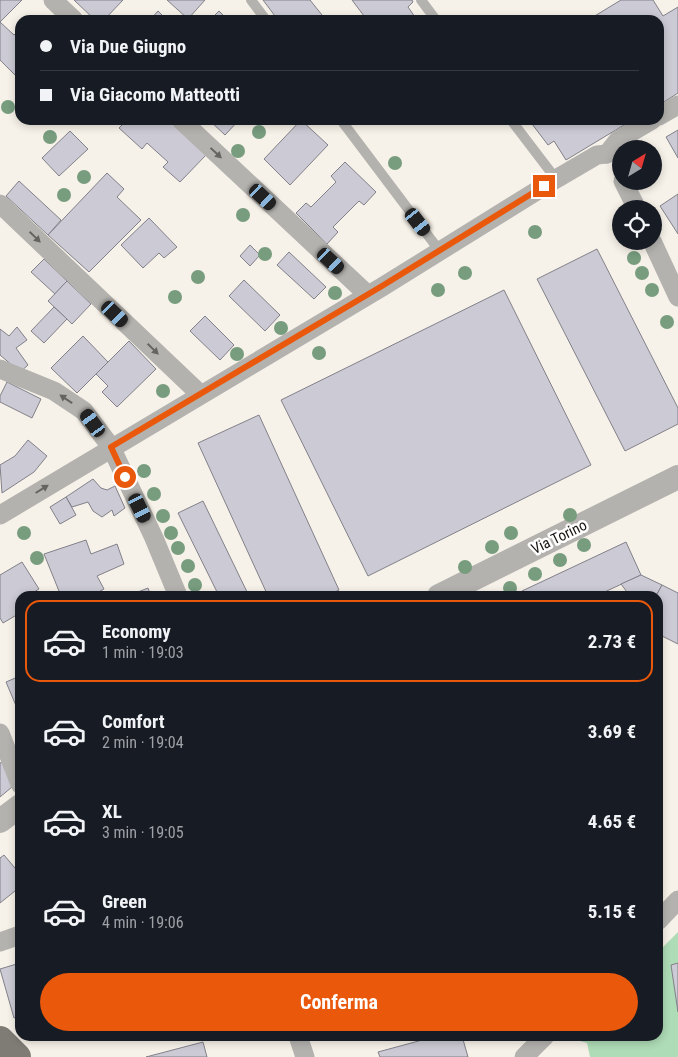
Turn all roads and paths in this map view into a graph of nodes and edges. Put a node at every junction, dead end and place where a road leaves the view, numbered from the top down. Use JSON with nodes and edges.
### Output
{"nodes":[{"id":1,"x":52,"y":0,"type":"edge"},
{"id":2,"x":251,"y":0,"type":"edge"},
{"id":3,"x":421,"y":0,"type":"edge"},
{"id":4,"x":68,"y":15,"type":"edge"},
{"id":5,"x":262,"y":15,"type":"edge"},
{"id":6,"x":432,"y":15,"type":"edge"},
{"id":7,"x":678,"y":105,"type":"edge"},
{"id":8,"x":664,"y":113,"type":"edge"},
{"id":9,"x":186,"y":125,"type":"edge"},
{"id":10,"x":345,"y":125,"type":"edge"},
{"id":11,"x":515,"y":125,"type":"edge"},
{"id":12,"x":644,"y":125,"type":"edge"},
{"id":13,"x":608,"y":154,"type":"junction"},
{"id":14,"x":612,"y":161,"type":"edge"},
{"id":15,"x":556,"y":179,"type":"junction"},
{"id":16,"x":0,"y":204,"type":"edge"},
{"id":17,"x":439,"y":250,"type":"junction"},
{"id":18,"x":656,"y":250,"type":"edge"},
{"id":19,"x":368,"y":295,"type":"junction"},
{"id":20,"x":678,"y":296,"type":"edge"},
{"id":21,"x":0,"y":369,"type":"edge"},
{"id":22,"x":200,"y":394,"type":"junction"},
{"id":23,"x":111,"y":447,"type":"junction"},
{"id":24,"x":678,"y":477,"type":"edge"},
{"id":25,"x":0,"y":515,"type":"edge"},
{"id":26,"x":176,"y":591,"type":"edge"},
{"id":27,"x":449,"y":591,"type":"edge"},
{"id":28,"x":0,"y":732,"type":"edge"},
{"id":29,"x":15,"y":771,"type":"edge"},
{"id":30,"x":15,"y":810,"type":"edge"},
{"id":31,"x":0,"y":821,"type":"edge"},
{"id":32,"x":678,"y":900,"type":"edge"},
{"id":33,"x":663,"y":916,"type":"edge"},
{"id":34,"x":15,"y":937,"type":"edge"},
{"id":35,"x":0,"y":942,"type":"edge"},
{"id":36,"x":0,"y":1040,"type":"edge"},
{"id":37,"x":299,"y":1041,"type":"edge"},
{"id":38,"x":540,"y":1041,"type":"edge"},
{"id":39,"x":17,"y":1057,"type":"edge"},
{"id":40,"x":304,"y":1057,"type":"edge"},
{"id":41,"x":524,"y":1057,"type":"edge"}],
"edges":[{"from":1,"to":4,"type":"street"},
{"from":2,"to":5,"type":"lane"},
{"from":3,"to":6,"type":"lane"},
{"from":7,"to":8,"type":"street"},
{"from":9,"to":19,"type":"street","one_way":true},
{"from":10,"to":17,"type":"lane"},
{"from":11,"to":15,"type":"lane"},
{"from":12,"to":13,"type":"street"},
{"from":13,"to":14,"type":"street"},
{"from":13,"to":15,"type":"street"},
{"from":15,"to":17,"type":"street"},
{"from":16,"to":22,"type":"street","one_way":true},
{"from":17,"to":19,"type":"street"},
{"from":18,"to":20,"type":"street"},
{"from":19,"to":22,"type":"street"},
{"from":23,"to":21,"type":"street","one_way":true},
{"from":22,"to":23,"type":"street"},
{"from":25,"to":23,"type":"street","one_way":true},
{"from":23,"to":26,"type":"street"},
{"from":24,"to":27,"type":"street","name":"Via Torino"},
{"from":28,"to":29,"type":"street"},
{"from":30,"to":31,"type":"street"},
{"from":32,"to":33,"type":"street"},
{"from":34,"to":35,"type":"street"},
{"from":36,"to":39,"type":"main road"},
{"from":37,"to":40,"type":"street"},
{"from":38,"to":41,"type":"street"}]}
